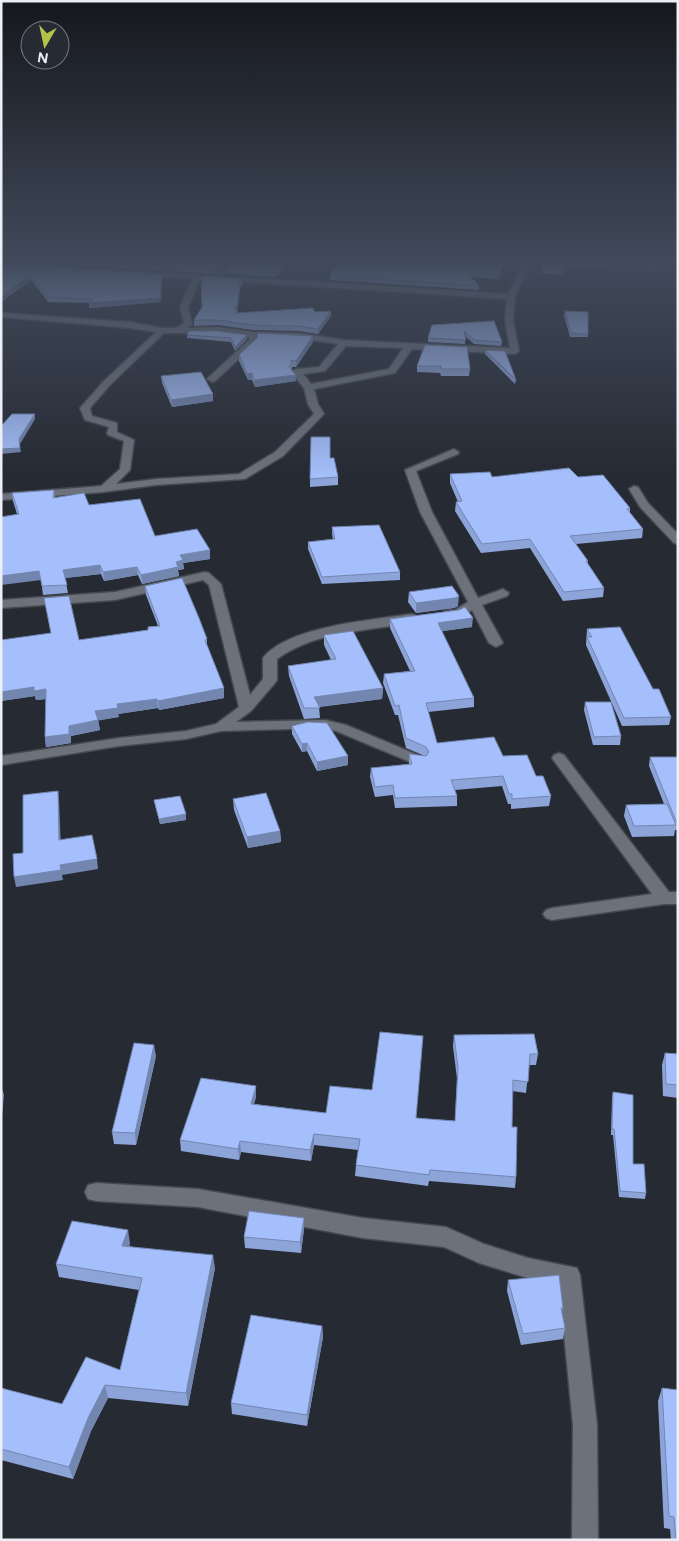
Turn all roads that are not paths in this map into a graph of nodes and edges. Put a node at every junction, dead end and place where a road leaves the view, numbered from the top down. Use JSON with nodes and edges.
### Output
{"nodes":[{"id":1,"x":161,"y":332,"type":"edge"},
{"id":2,"x":229,"y":332,"type":"edge"},
{"id":3,"x":511,"y":332,"type":"edge"},
{"id":4,"x":253,"y":336,"type":"junction"},
{"id":5,"x":344,"y":342,"type":"junction"},
{"id":6,"x":409,"y":346,"type":"junction"},
{"id":7,"x":212,"y":379,"type":"dead end"},
{"id":8,"x":309,"y":387,"type":"junction"},
{"id":9,"x":454,"y":452,"type":"dead end"},
{"id":10,"x":104,"y":489,"type":"junction"},
{"id":11,"x":634,"y":489,"type":"dead end"},
{"id":12,"x":1,"y":497,"type":"edge"},
{"id":13,"x":678,"y":541,"type":"edge"},
{"id":14,"x":503,"y":593,"type":"dead end"},
{"id":15,"x":475,"y":603,"type":"junction"},
{"id":16,"x":1,"y":604,"type":"edge"},
{"id":17,"x":496,"y":643,"type":"dead end"},
{"id":18,"x":246,"y":708,"type":"junction"},
{"id":19,"x":221,"y":727,"type":"junction"},
{"id":20,"x":559,"y":758,"type":"dead end"},
{"id":21,"x":1,"y":761,"type":"edge"},
{"id":22,"x":420,"y":761,"type":"edge"},
{"id":23,"x":671,"y":898,"type":"edge"},
{"id":24,"x":552,"y":914,"type":"dead end"},
{"id":25,"x":96,"y":1192,"type":"dead end"},
{"id":26,"x":585,"y":1540,"type":"edge"}],
"edges":[{"from":1,"to":10,"type":"street"},
{"from":2,"to":4,"type":"street"},
{"from":3,"to":6,"type":"street"},
{"from":4,"to":5,"type":"street"},
{"from":4,"to":7,"type":"street"},
{"from":5,"to":6,"type":"street"},
{"from":5,"to":8,"type":"street"},
{"from":6,"to":8,"type":"street"},
{"from":8,"to":10,"type":"street"},
{"from":9,"to":15,"type":"street"},
{"from":10,"to":12,"type":"street"},
{"from":11,"to":13,"type":"street"},
{"from":14,"to":15,"type":"street"},
{"from":15,"to":17,"type":"street"},
{"from":15,"to":18,"type":"street"},
{"from":16,"to":18,"type":"street"},
{"from":18,"to":19,"type":"street"},
{"from":19,"to":21,"type":"street"},
{"from":19,"to":22,"type":"street"},
{"from":20,"to":23,"type":"street"},
{"from":23,"to":24,"type":"street"},
{"from":25,"to":26,"type":"street"}]}
